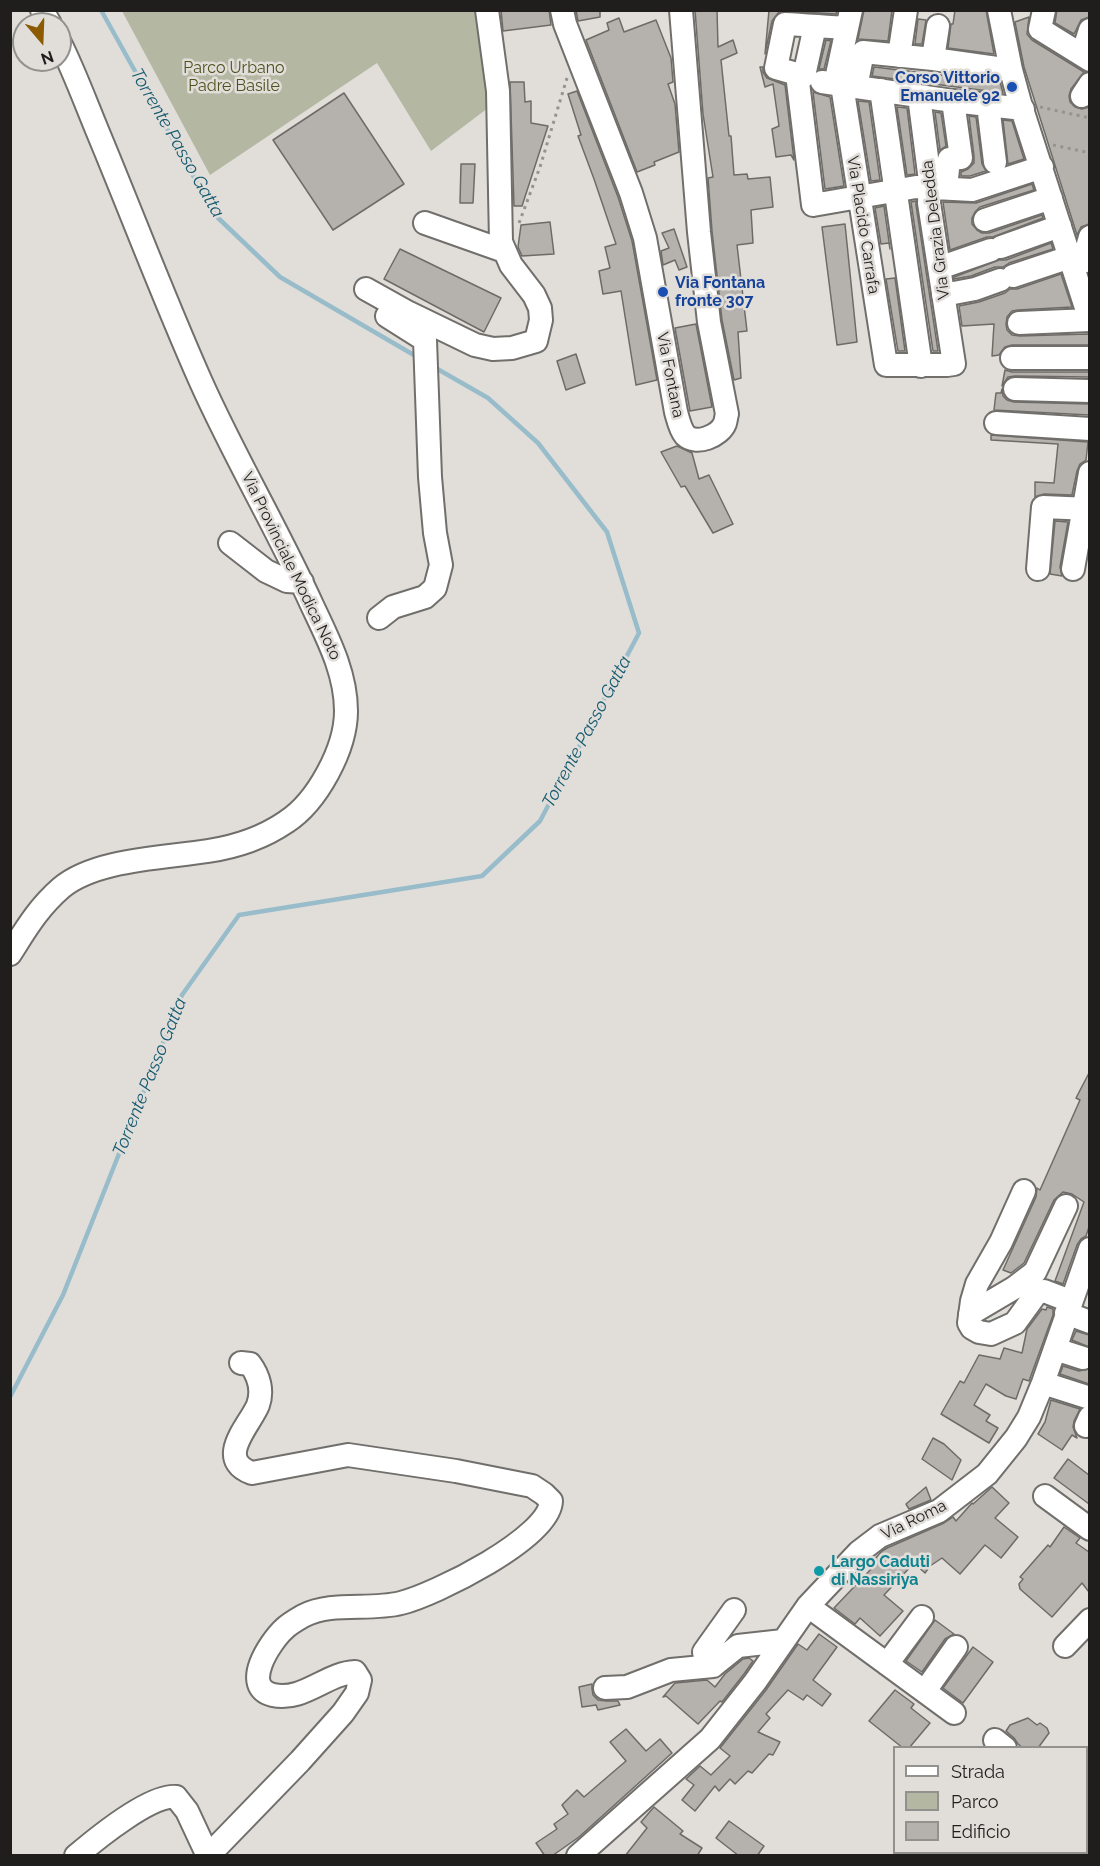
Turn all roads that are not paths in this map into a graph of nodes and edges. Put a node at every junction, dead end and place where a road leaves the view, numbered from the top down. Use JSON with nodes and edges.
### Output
{"nodes":[{"id":1,"x":487,"y":10,"type":"edge"},
{"id":2,"x":562,"y":10,"type":"edge"},
{"id":3,"x":681,"y":10,"type":"edge"},
{"id":4,"x":906,"y":10,"type":"edge"},
{"id":5,"x":1008,"y":12,"type":"edge"},
{"id":6,"x":849,"y":19,"type":"edge"},
{"id":7,"x":802,"y":20,"type":"edge"},
{"id":8,"x":1042,"y":20,"type":"edge"},
{"id":9,"x":938,"y":26,"type":"dead end"},
{"id":10,"x":1089,"y":30,"type":"edge"},
{"id":11,"x":898,"y":56,"type":"junction"},
{"id":12,"x":1086,"y":57,"type":"edge"},
{"id":13,"x":933,"y":59,"type":"junction"},
{"id":14,"x":1011,"y":70,"type":"junction"},
{"id":15,"x":72,"y":71,"type":"edge"},
{"id":16,"x":819,"y":79,"type":"junction"},
{"id":17,"x":881,"y":90,"type":"junction"},
{"id":18,"x":919,"y":96,"type":"junction"},
{"id":19,"x":953,"y":101,"type":"junction"},
{"id":20,"x":988,"y":105,"type":"junction"},
{"id":21,"x":1022,"y":106,"type":"junction"},
{"id":22,"x":995,"y":162,"type":"dead end"},
{"id":23,"x":1042,"y":167,"type":"junction"},
{"id":24,"x":938,"y":187,"type":"junction"},
{"id":25,"x":896,"y":190,"type":"junction"},
{"id":26,"x":859,"y":196,"type":"junction"},
{"id":27,"x":1051,"y":198,"type":"junction"},
{"id":28,"x":985,"y":220,"type":"dead end"},
{"id":29,"x":425,"y":224,"type":"dead end"},
{"id":30,"x":1060,"y":226,"type":"junction"},
{"id":31,"x":1089,"y":237,"type":"edge"},
{"id":32,"x":502,"y":246,"type":"junction"},
{"id":33,"x":1079,"y":263,"type":"edge"},
{"id":34,"x":939,"y":269,"type":"junction"},
{"id":35,"x":908,"y":278,"type":"junction"},
{"id":36,"x":943,"y":295,"type":"junction"},
{"id":37,"x":1088,"y":311,"type":"edge"},
{"id":38,"x":1019,"y":323,"type":"dead end"},
{"id":39,"x":1012,"y":358,"type":"dead end"},
{"id":40,"x":1089,"y":358,"type":"edge"},
{"id":41,"x":921,"y":366,"type":"junction"},
{"id":42,"x":1015,"y":389,"type":"dead end"},
{"id":43,"x":1089,"y":391,"type":"edge"},
{"id":44,"x":996,"y":423,"type":"dead end"},
{"id":45,"x":1089,"y":429,"type":"edge"},
{"id":46,"x":1089,"y":473,"type":"edge"},
{"id":47,"x":1087,"y":509,"type":"edge"},
{"id":48,"x":230,"y":543,"type":"dead end"},
{"id":49,"x":1038,"y":569,"type":"dead end"},
{"id":50,"x":1073,"y":569,"type":"dead end"},
{"id":51,"x":302,"y":582,"type":"junction"},
{"id":52,"x":379,"y":618,"type":"dead end"},
{"id":53,"x":10,"y":954,"type":"edge"},
{"id":54,"x":1024,"y":1191,"type":"dead end"},
{"id":55,"x":1066,"y":1206,"type":"dead end"},
{"id":56,"x":1089,"y":1249,"type":"edge"},
{"id":57,"x":1068,"y":1307,"type":"junction"},
{"id":58,"x":970,"y":1314,"type":"junction"},
{"id":59,"x":1089,"y":1322,"type":"edge"},
{"id":60,"x":1055,"y":1349,"type":"junction"},
{"id":61,"x":1083,"y":1358,"type":"dead end"},
{"id":62,"x":241,"y":1363,"type":"dead end"},
{"id":63,"x":1043,"y":1383,"type":"junction"},
{"id":64,"x":1089,"y":1398,"type":"edge"},
{"id":65,"x":1045,"y":1496,"type":"dead end"},
{"id":66,"x":1089,"y":1529,"type":"edge"},
{"id":67,"x":808,"y":1606,"type":"junction"},
{"id":68,"x":734,"y":1610,"type":"dead end"},
{"id":69,"x":922,"y":1617,"type":"dead end"},
{"id":70,"x":1089,"y":1620,"type":"edge"},
{"id":71,"x":783,"y":1641,"type":"junction"},
{"id":72,"x":1065,"y":1646,"type":"dead end"},
{"id":73,"x":956,"y":1647,"type":"dead end"},
{"id":74,"x":887,"y":1664,"type":"junction"},
{"id":75,"x":713,"y":1666,"type":"junction"},
{"id":76,"x":605,"y":1688,"type":"dead end"},
{"id":77,"x":925,"y":1691,"type":"junction"},
{"id":78,"x":954,"y":1713,"type":"dead end"},
{"id":79,"x":76,"y":1856,"type":"edge"},
{"id":80,"x":208,"y":1856,"type":"edge"},
{"id":81,"x":578,"y":1856,"type":"edge"}],
"edges":[{"from":1,"to":32,"type":"street"},
{"from":2,"to":3,"type":"street","name":"Via Fontana"},
{"from":4,"to":11,"type":"street"},
{"from":5,"to":14,"type":"street"},
{"from":6,"to":7,"type":"street"},
{"from":6,"to":16,"type":"street"},
{"from":7,"to":16,"type":"street"},
{"from":8,"to":12,"type":"street"},
{"from":9,"to":13,"type":"street"},
{"from":10,"to":12,"type":"street"},
{"from":11,"to":13,"type":"street"},
{"from":11,"to":16,"type":"street"},
{"from":13,"to":14,"type":"street"},
{"from":14,"to":21,"type":"street"},
{"from":15,"to":51,"type":"street","name":"Via Provinciale Modica Noto"},
{"from":16,"to":17,"type":"street"},
{"from":16,"to":26,"type":"street","name":"Via Placido Carrafa"},
{"from":16,"to":26,"type":"street"},
{"from":17,"to":18,"type":"street"},
{"from":17,"to":25,"type":"street"},
{"from":18,"to":19,"type":"street"},
{"from":18,"to":24,"type":"street","name":"Via Grazia Deledda"},
{"from":19,"to":20,"type":"street"},
{"from":19,"to":24,"type":"street"},
{"from":20,"to":21,"type":"street"},
{"from":20,"to":22,"type":"street"},
{"from":21,"to":23,"type":"street"},
{"from":23,"to":24,"type":"street"},
{"from":23,"to":27,"type":"street"},
{"from":24,"to":25,"type":"street"},
{"from":24,"to":34,"type":"street","name":"Via Grazia Deledda"},
{"from":25,"to":26,"type":"street"},
{"from":25,"to":35,"type":"street"},
{"from":26,"to":41,"type":"street","name":"Via Placido Carrafa"},
{"from":27,"to":28,"type":"street"},
{"from":27,"to":30,"type":"street"},
{"from":29,"to":32,"type":"street"},
{"from":30,"to":33,"type":"street"},
{"from":30,"to":34,"type":"street"},
{"from":31,"to":33,"type":"street"},
{"from":32,"to":52,"type":"street"},
{"from":33,"to":36,"type":"street"},
{"from":33,"to":37,"type":"street"},
{"from":34,"to":35,"type":"street"},
{"from":34,"to":36,"type":"street","name":"Via Grazia Deledda"},
{"from":35,"to":41,"type":"street"},
{"from":36,"to":41,"type":"street","name":"Via Grazia Deledda"},
{"from":37,"to":38,"type":"street"},
{"from":39,"to":40,"type":"street"},
{"from":42,"to":43,"type":"street"},
{"from":44,"to":45,"type":"street"},
{"from":46,"to":47,"type":"street"},
{"from":47,"to":49,"type":"street"},
{"from":47,"to":50,"type":"street"},
{"from":48,"to":51,"type":"street"},
{"from":51,"to":53,"type":"street","name":"Via Provinciale Modica Noto"},
{"from":54,"to":58,"type":"street"},
{"from":55,"to":58,"type":"street"},
{"from":56,"to":57,"type":"street","name":"Via Roma"},
{"from":57,"to":58,"type":"street"},
{"from":57,"to":59,"type":"street"},
{"from":57,"to":60,"type":"street","name":"Via Roma"},
{"from":60,"to":61,"type":"street"},
{"from":60,"to":63,"type":"street","name":"Via Roma"},
{"from":62,"to":80,"type":"street"},
{"from":63,"to":64,"type":"street"},
{"from":63,"to":67,"type":"street","name":"Via Roma"},
{"from":65,"to":66,"type":"street"},
{"from":67,"to":71,"type":"street","name":"Via Roma"},
{"from":67,"to":74,"type":"street"},
{"from":68,"to":75,"type":"street"},
{"from":69,"to":74,"type":"street"},
{"from":70,"to":72,"type":"street"},
{"from":71,"to":75,"type":"street"},
{"from":71,"to":81,"type":"street","name":"Via Roma"},
{"from":73,"to":77,"type":"street"},
{"from":74,"to":77,"type":"street"},
{"from":75,"to":76,"type":"street"},
{"from":77,"to":78,"type":"street"},
{"from":79,"to":80,"type":"street"}]}
